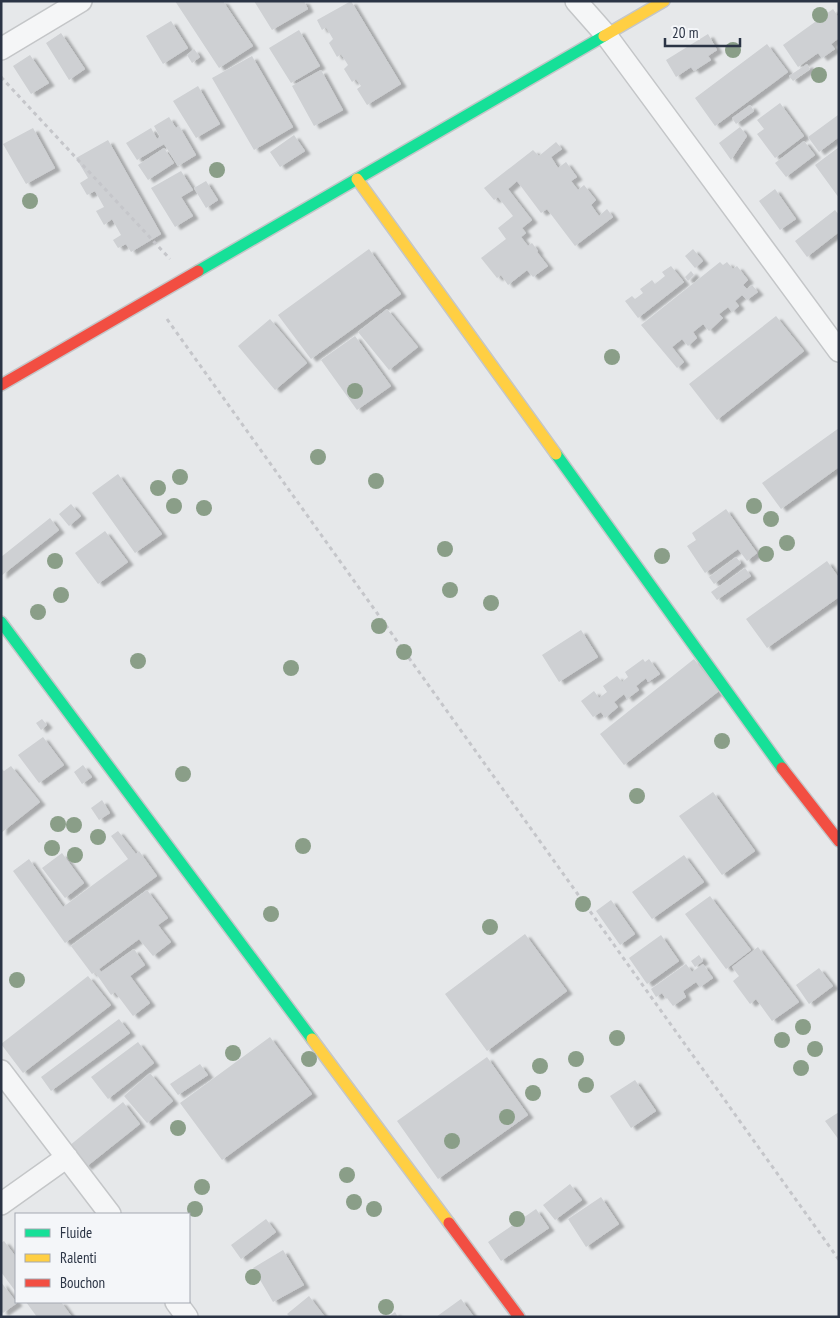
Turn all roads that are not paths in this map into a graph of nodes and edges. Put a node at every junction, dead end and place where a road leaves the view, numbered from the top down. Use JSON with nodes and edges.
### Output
{"nodes":[{"id":1,"x":81,"y":1,"type":"edge"},
{"id":2,"x":576,"y":1,"type":"edge"},
{"id":3,"x":664,"y":1,"type":"edge"},
{"id":4,"x":606,"y":35,"type":"junction"},
{"id":5,"x":1,"y":49,"type":"edge"},
{"id":6,"x":357,"y":179,"type":"junction"},
{"id":7,"x":839,"y":351,"type":"edge"},
{"id":8,"x":1,"y":385,"type":"edge"},
{"id":9,"x":1,"y":622,"type":"edge"},
{"id":10,"x":839,"y":841,"type":"edge"},
{"id":11,"x":1,"y":1071,"type":"edge"},
{"id":12,"x":67,"y":1156,"type":"junction"},
{"id":13,"x":1,"y":1204,"type":"edge"},
{"id":14,"x":109,"y":1213,"type":"edge"},
{"id":15,"x":177,"y":1303,"type":"edge"},
{"id":16,"x":187,"y":1317,"type":"edge"},
{"id":17,"x":519,"y":1317,"type":"edge"}],
"edges":[{"from":1,"to":5,"type":"street"},
{"from":2,"to":4,"type":"street"},
{"from":3,"to":4,"type":"street"},
{"from":4,"to":6,"type":"street"},
{"from":4,"to":7,"type":"street"},
{"from":6,"to":8,"type":"street"},
{"from":6,"to":10,"type":"street"},
{"from":9,"to":17,"type":"street"},
{"from":11,"to":12,"type":"street"},
{"from":12,"to":13,"type":"street"},
{"from":12,"to":14,"type":"street"},
{"from":15,"to":16,"type":"street"}]}
